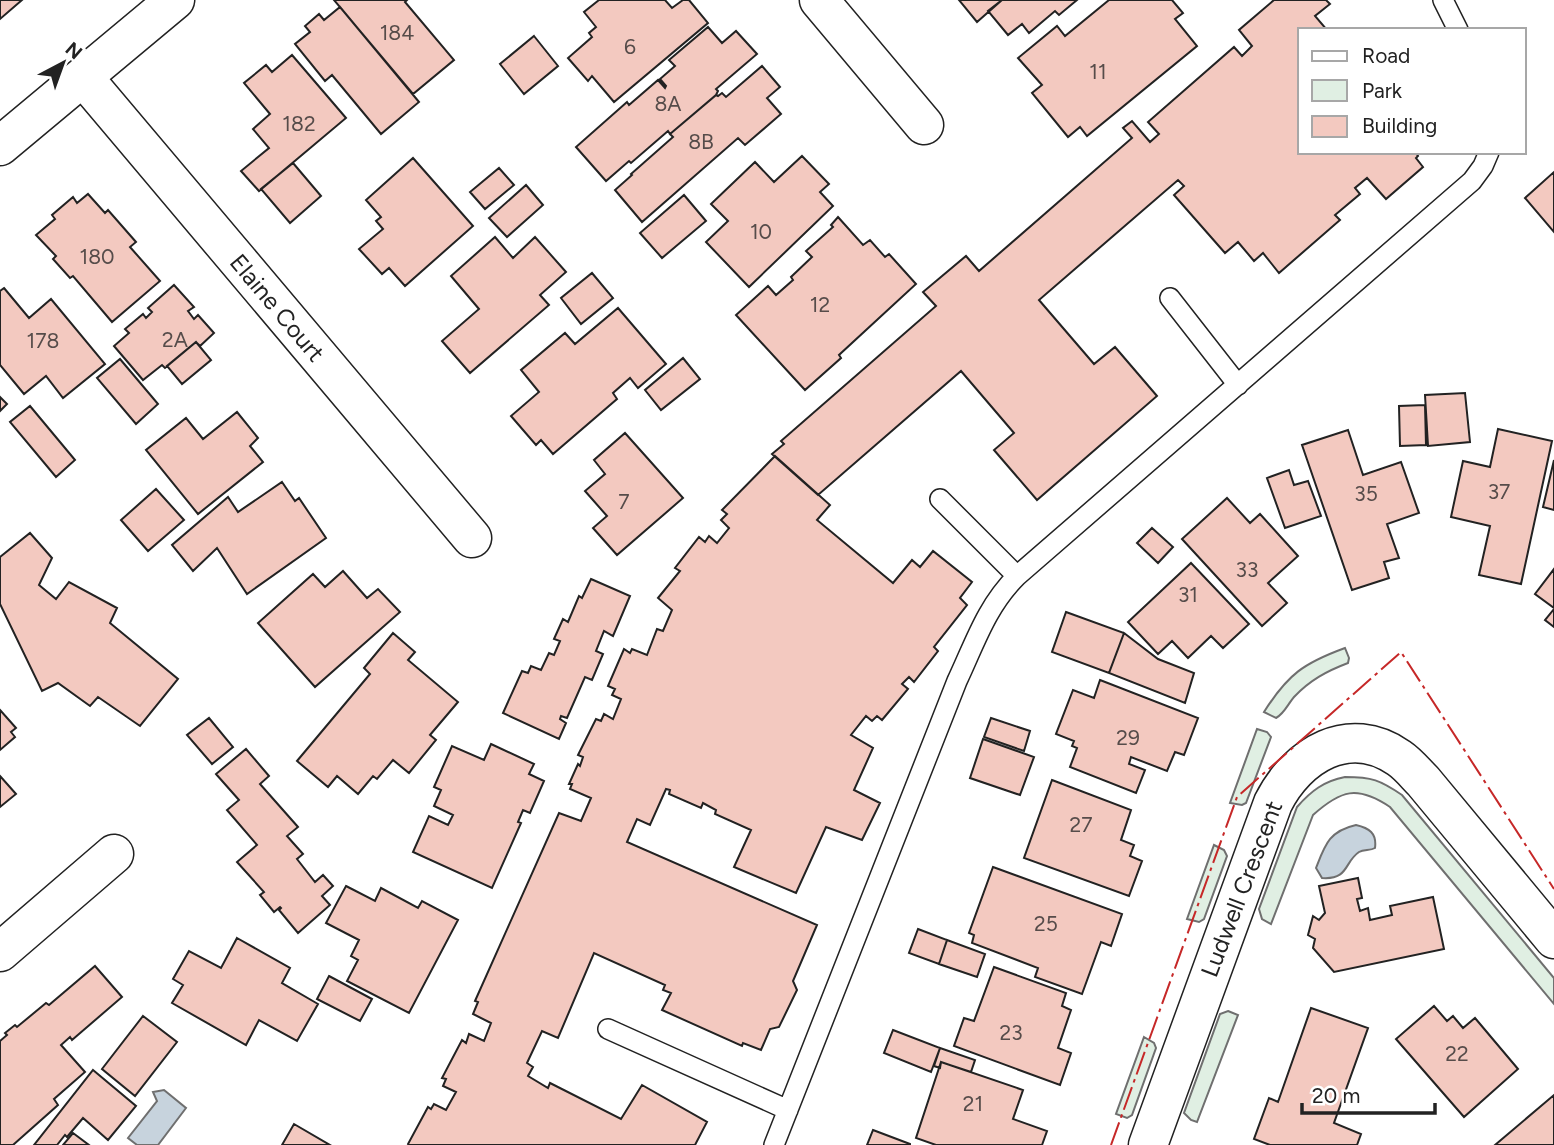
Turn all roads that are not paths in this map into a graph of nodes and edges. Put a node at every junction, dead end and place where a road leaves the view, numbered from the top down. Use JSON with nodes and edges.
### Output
{"nodes":[{"id":1,"x":175,"y":0,"type":"edge"},
{"id":2,"x":819,"y":0,"type":"edge"},
{"id":3,"x":1443,"y":0,"type":"edge"},
{"id":4,"x":1457,"y":28,"type":"edge"},
{"id":5,"x":83,"y":77,"type":"junction"},
{"id":6,"x":924,"y":125,"type":"dead end"},
{"id":7,"x":0,"y":146,"type":"edge"},
{"id":8,"x":1488,"y":154,"type":"edge"},
{"id":9,"x":1170,"y":298,"type":"dead end"},
{"id":10,"x":1238,"y":385,"type":"junction"},
{"id":11,"x":940,"y":499,"type":"dead end"},
{"id":12,"x":472,"y":538,"type":"dead end"},
{"id":13,"x":1017,"y":576,"type":"junction"},
{"id":14,"x":114,"y":854,"type":"dead end"},
{"id":15,"x":1554,"y":939,"type":"edge"},
{"id":16,"x":0,"y":952,"type":"edge"},
{"id":17,"x":608,"y":1028,"type":"dead end"},
{"id":18,"x":788,"y":1110,"type":"junction"},
{"id":19,"x":774,"y":1145,"type":"edge"},
{"id":20,"x":1147,"y":1145,"type":"edge"}],
"edges":[{"from":1,"to":5,"type":"street"},
{"from":2,"to":6,"type":"street"},
{"from":3,"to":4,"type":"lane"},
{"from":5,"to":7,"type":"street"},
{"from":5,"to":12,"type":"street","name":"Elaine Court"},
{"from":8,"to":10,"type":"lane"},
{"from":9,"to":10,"type":"lane"},
{"from":10,"to":13,"type":"lane"},
{"from":11,"to":13,"type":"lane"},
{"from":13,"to":18,"type":"lane"},
{"from":14,"to":16,"type":"street"},
{"from":15,"to":20,"type":"street","name":"Ludwell Crescent"},
{"from":17,"to":18,"type":"lane"},
{"from":18,"to":19,"type":"lane"}]}
